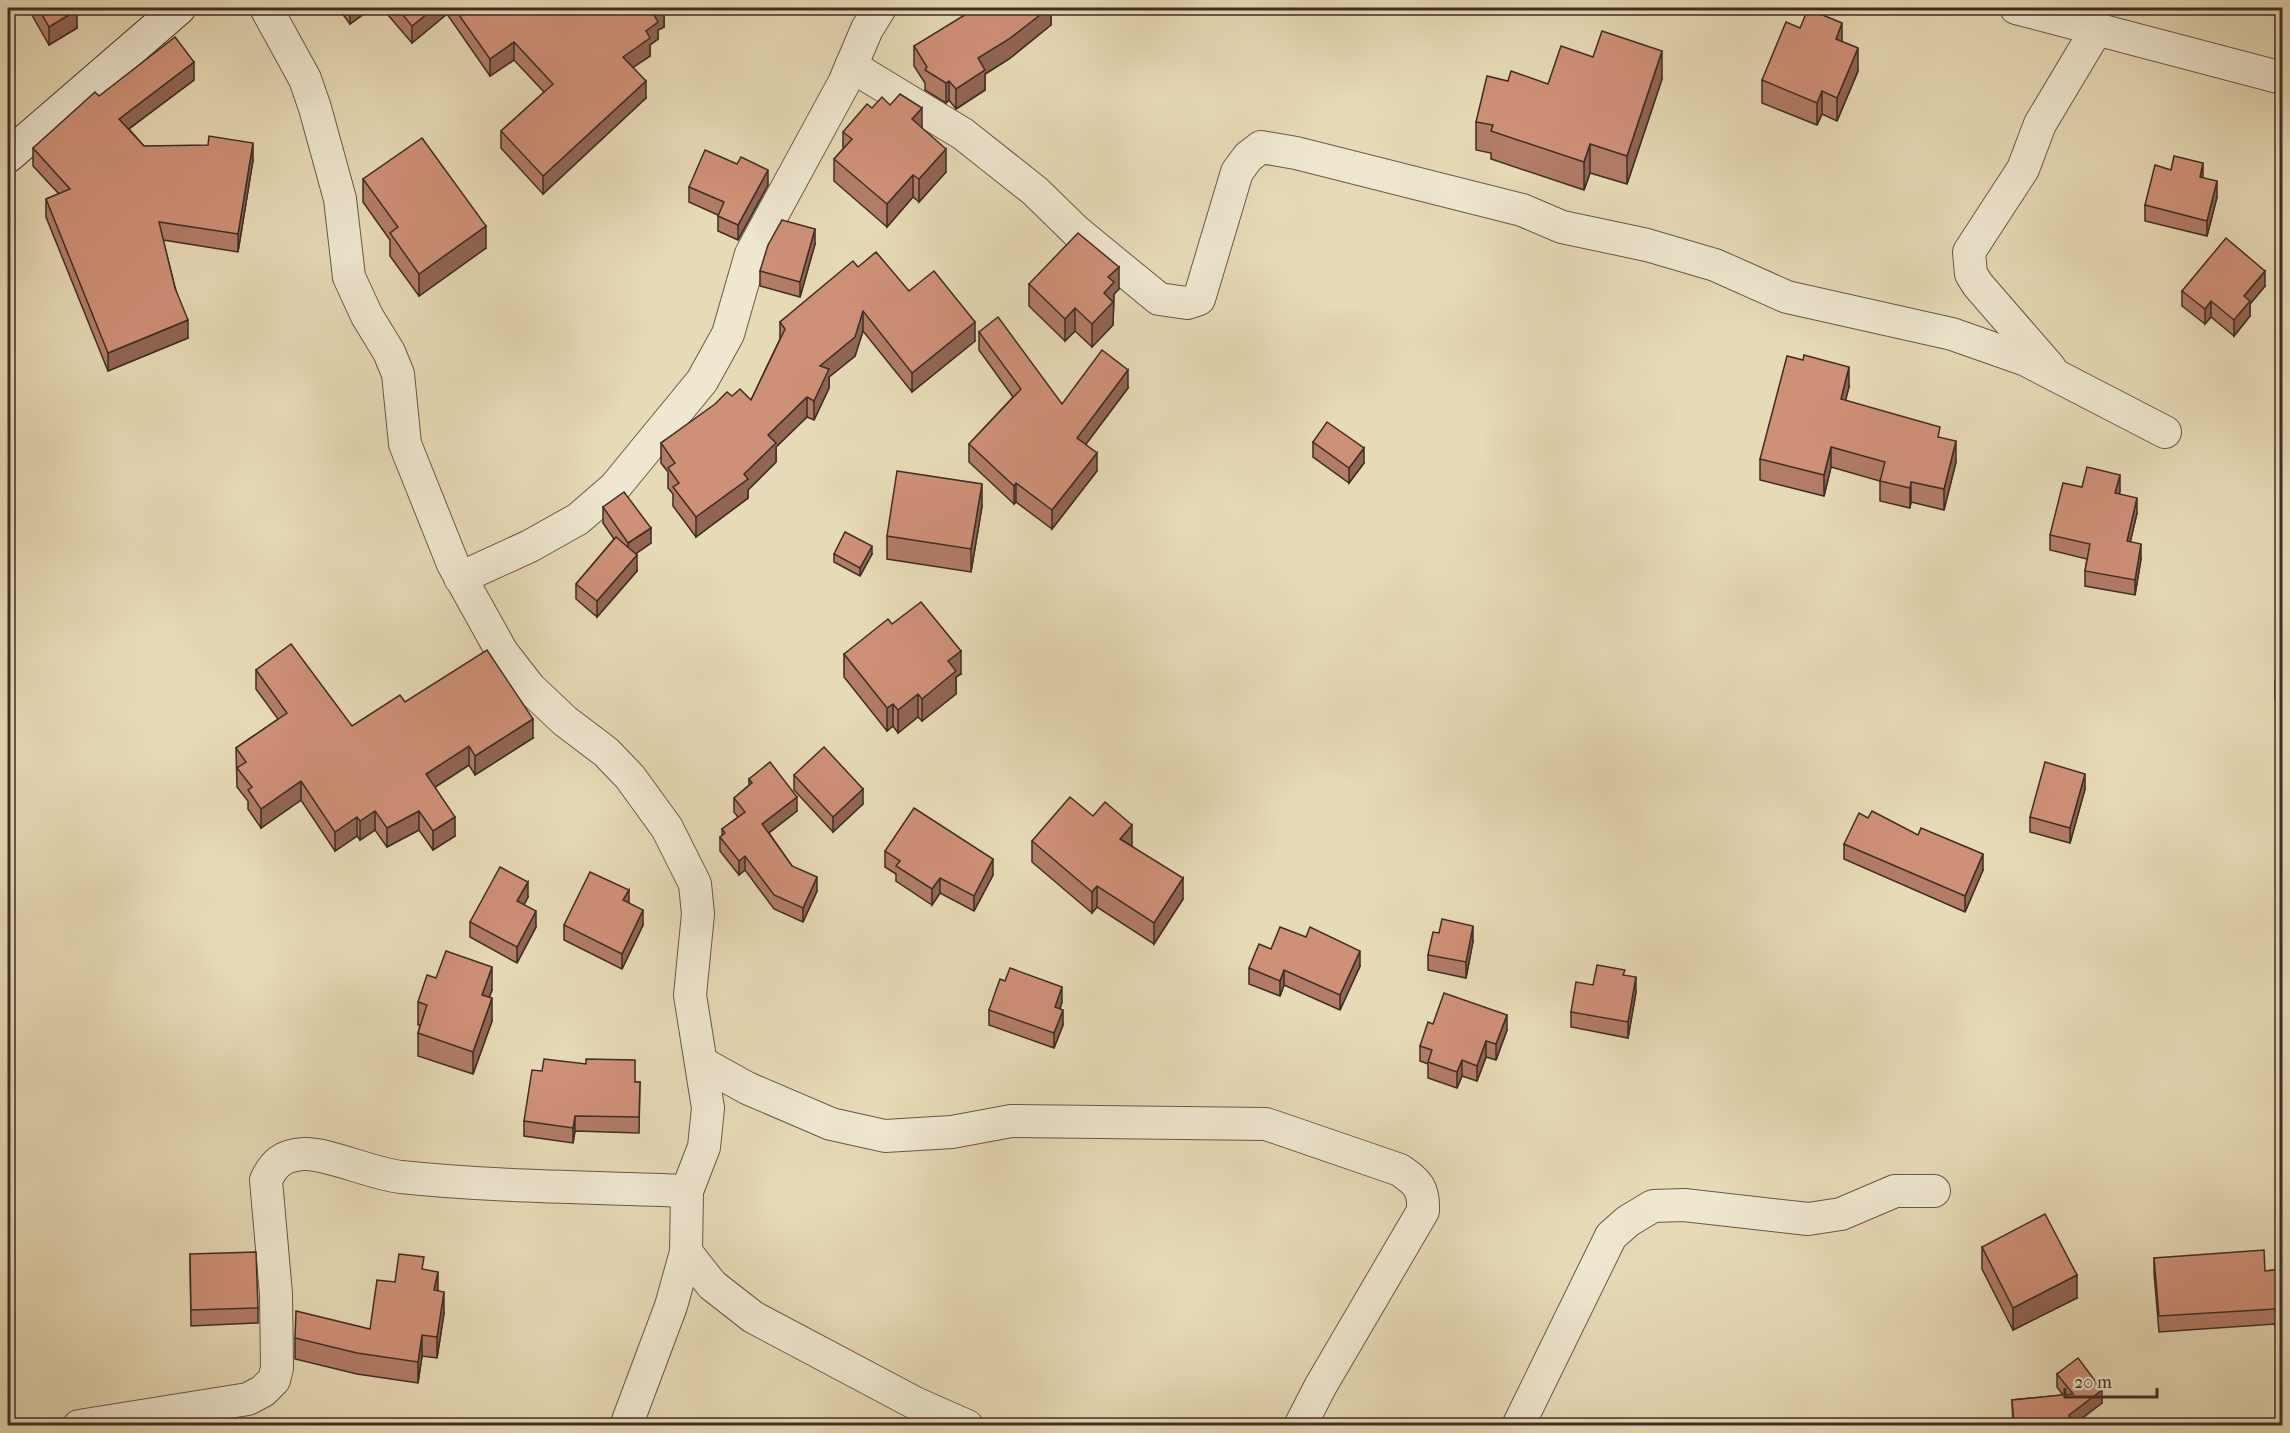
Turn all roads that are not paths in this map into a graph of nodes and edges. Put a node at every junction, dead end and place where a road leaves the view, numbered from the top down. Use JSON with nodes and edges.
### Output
{"nodes":[{"id":1,"x":179,"y":8,"type":"edge"},
{"id":2,"x":266,"y":8,"type":"edge"},
{"id":3,"x":880,"y":8,"type":"edge"},
{"id":4,"x":2016,"y":8,"type":"edge"},
{"id":5,"x":2098,"y":27,"type":"junction"},
{"id":6,"x":851,"y":66,"type":"junction"},
{"id":7,"x":2283,"y":78,"type":"edge"},
{"id":8,"x":8,"y":156,"type":"edge"},
{"id":9,"x":2057,"y":376,"type":"junction"},
{"id":10,"x":2165,"y":432,"type":"dead end"},
{"id":11,"x":460,"y":578,"type":"junction"},
{"id":12,"x":702,"y":1063,"type":"junction"},
{"id":13,"x":687,"y":1191,"type":"junction"},
{"id":14,"x":1934,"y":1191,"type":"dead end"},
{"id":15,"x":686,"y":1252,"type":"junction"},
{"id":16,"x":79,"y":1425,"type":"edge"},
{"id":17,"x":626,"y":1425,"type":"edge"},
{"id":18,"x":967,"y":1425,"type":"edge"},
{"id":19,"x":1300,"y":1425,"type":"edge"},
{"id":20,"x":1518,"y":1425,"type":"edge"}],
"edges":[{"from":1,"to":8,"type":"main road"},
{"from":2,"to":11,"type":"street"},
{"from":3,"to":6,"type":"street"},
{"from":4,"to":5,"type":"street"},
{"from":5,"to":7,"type":"street"},
{"from":5,"to":9,"type":"street"},
{"from":6,"to":9,"type":"street"},
{"from":6,"to":11,"type":"street"},
{"from":9,"to":10,"type":"street"},
{"from":11,"to":12,"type":"street"},
{"from":12,"to":13,"type":"street"},
{"from":12,"to":19,"type":"street"},
{"from":13,"to":15,"type":"street"},
{"from":13,"to":16,"type":"street"},
{"from":14,"to":20,"type":"street"},
{"from":15,"to":17,"type":"street"},
{"from":15,"to":18,"type":"street"}]}
